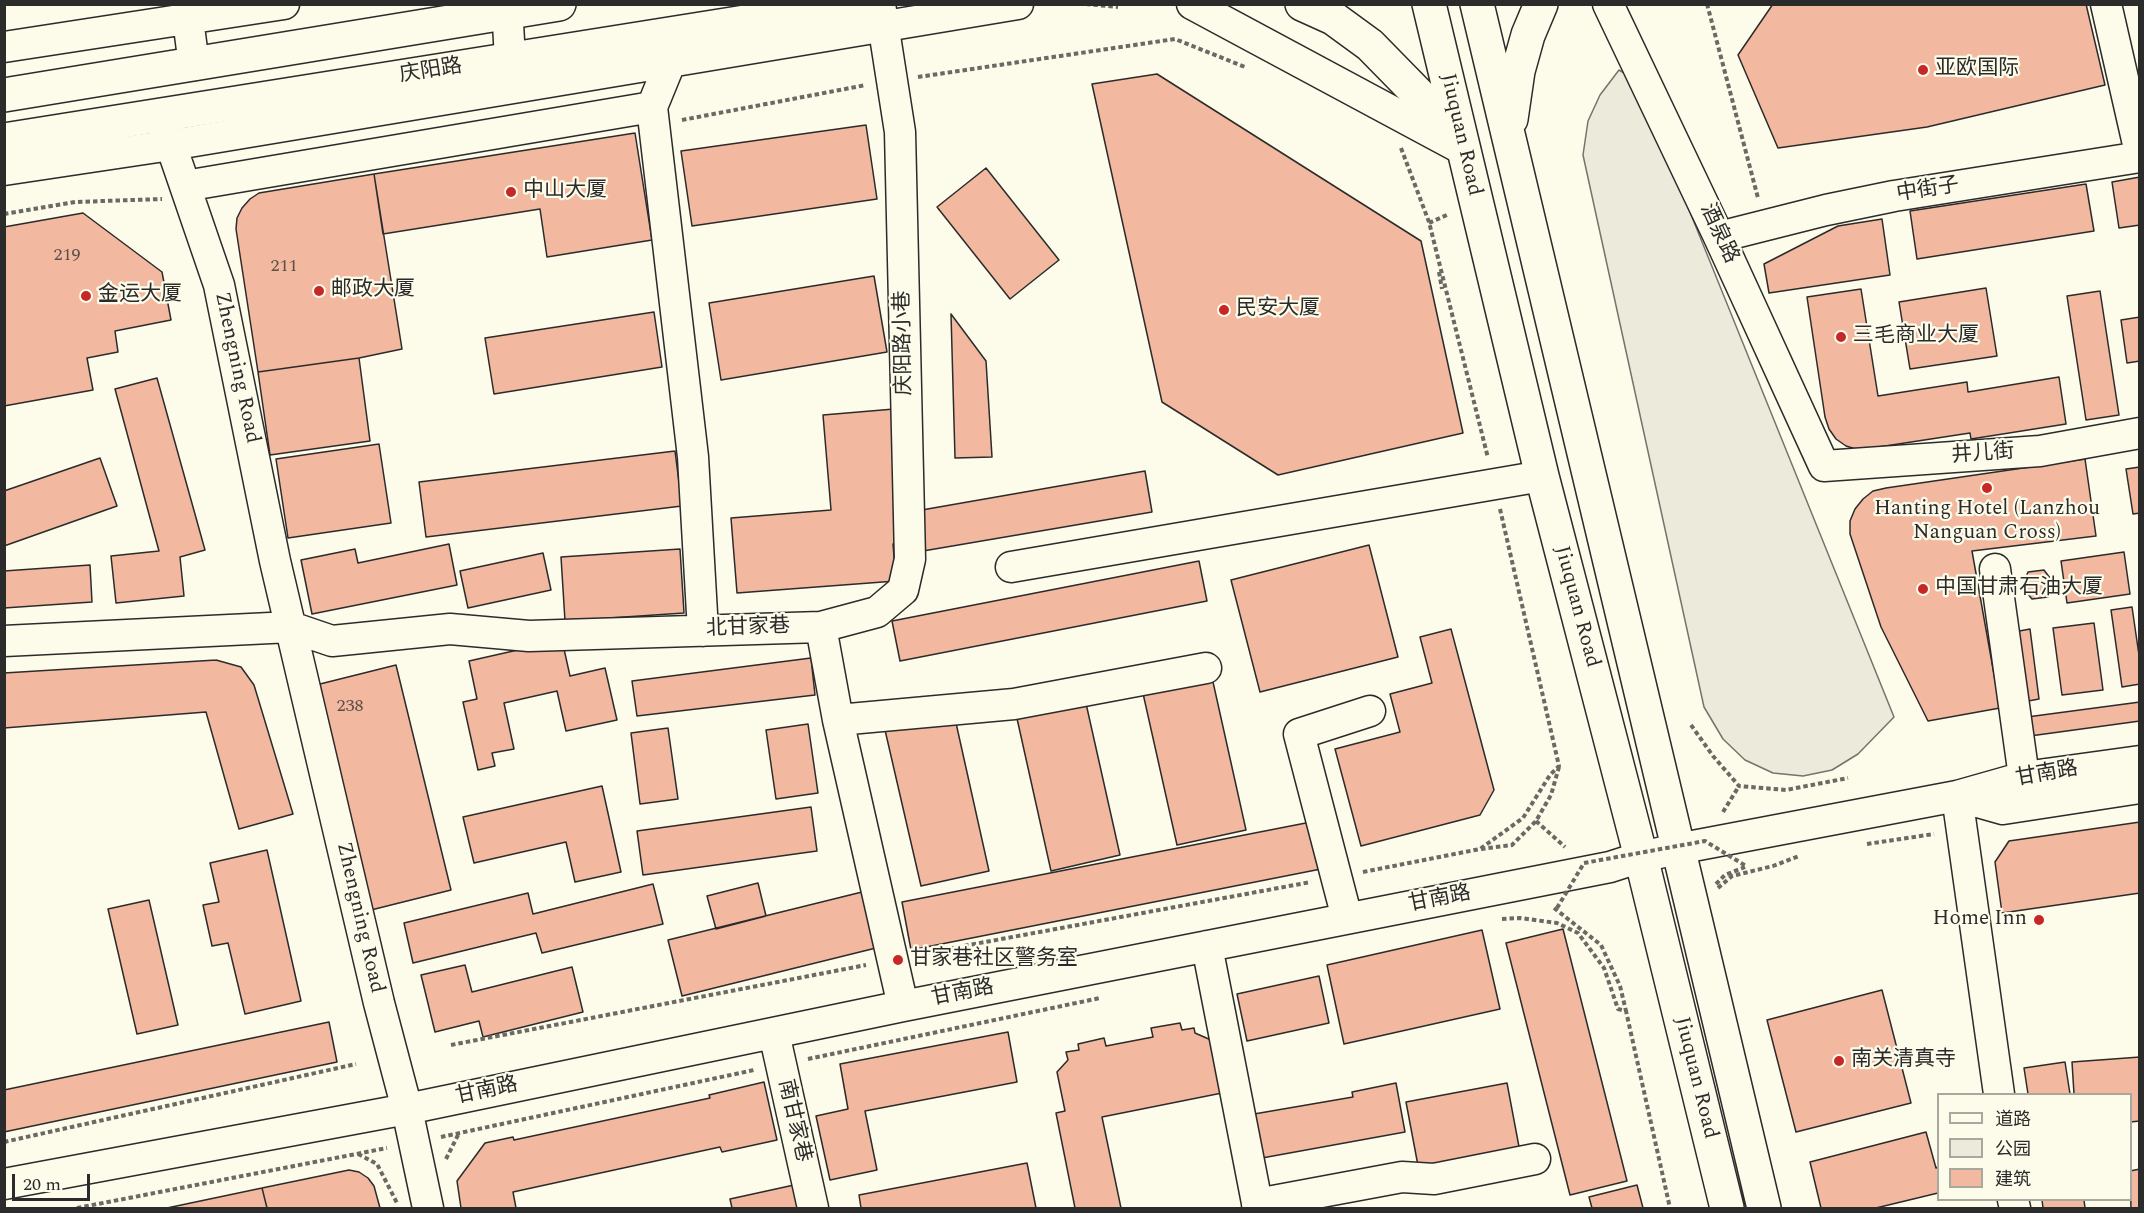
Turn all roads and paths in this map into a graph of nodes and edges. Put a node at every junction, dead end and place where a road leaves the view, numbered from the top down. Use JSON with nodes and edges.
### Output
{"nodes":[{"id":1,"x":284,"y":4,"type":"edge"},
{"id":2,"x":559,"y":4,"type":"edge"},
{"id":3,"x":858,"y":4,"type":"edge"},
{"id":4,"x":1018,"y":4,"type":"edge"},
{"id":5,"x":1086,"y":4,"type":"edge"},
{"id":6,"x":1192,"y":4,"type":"edge"},
{"id":7,"x":1302,"y":4,"type":"edge"},
{"id":8,"x":1429,"y":4,"type":"edge"},
{"id":9,"x":1477,"y":4,"type":"edge"},
{"id":10,"x":1540,"y":4,"type":"edge"},
{"id":11,"x":1608,"y":4,"type":"edge"},
{"id":12,"x":1707,"y":4,"type":"edge"},
{"id":13,"x":2106,"y":4,"type":"edge"},
{"id":14,"x":1118,"y":7,"type":"dead end"},
{"id":15,"x":508,"y":8,"type":"edge"},
{"id":16,"x":187,"y":12,"type":"edge"},
{"id":17,"x":882,"y":15,"type":"edge"},
{"id":18,"x":4,"y":47,"type":"edge"},
{"id":19,"x":671,"y":49,"type":"junction"},
{"id":20,"x":510,"y":60,"type":"junction"},
{"id":21,"x":194,"y":65,"type":"junction"},
{"id":22,"x":1253,"y":70,"type":"dead end"},
{"id":23,"x":892,"y":80,"type":"junction"},
{"id":24,"x":4,"y":95,"type":"edge"},
{"id":25,"x":653,"y":116,"type":"junction"},
{"id":26,"x":166,"y":130,"type":"junction"},
{"id":27,"x":4,"y":140,"type":"edge"},
{"id":28,"x":1400,"y":144,"type":"dead end"},
{"id":29,"x":1510,"y":145,"type":"junction"},
{"id":30,"x":1464,"y":150,"type":"junction"},
{"id":31,"x":2139,"y":155,"type":"edge"},
{"id":32,"x":4,"y":170,"type":"edge"},
{"id":33,"x":187,"y":192,"type":"junction"},
{"id":34,"x":4,"y":214,"type":"edge"},
{"id":35,"x":1429,"y":222,"type":"junction"},
{"id":36,"x":1766,"y":225,"type":"junction"},
{"id":37,"x":1719,"y":237,"type":"junction"},
{"id":38,"x":1442,"y":289,"type":"dead end"},
{"id":39,"x":2139,"y":433,"type":"edge"},
{"id":40,"x":1824,"y":466,"type":"joint"},
{"id":41,"x":1542,"y":476,"type":"junction"},
{"id":42,"x":1495,"y":484,"type":"junction"},
{"id":43,"x":1011,"y":567,"type":"dead end"},
{"id":44,"x":1995,"y":569,"type":"dead end"},
{"id":45,"x":291,"y":627,"type":"junction"},
{"id":46,"x":821,"y":627,"type":"junction"},
{"id":47,"x":703,"y":631,"type":"junction"},
{"id":48,"x":4,"y":641,"type":"edge"},
{"id":49,"x":1206,"y":668,"type":"dead end"},
{"id":50,"x":1370,"y":711,"type":"dead end"},
{"id":51,"x":838,"y":720,"type":"junction"},
{"id":52,"x":1691,"y":725,"type":"dead end"},
{"id":53,"x":2139,"y":761,"type":"edge"},
{"id":54,"x":1559,"y":766,"type":"junction"},
{"id":55,"x":2024,"y":777,"type":"junction"},
{"id":56,"x":1848,"y":778,"type":"dead end"},
{"id":57,"x":2139,"y":788,"type":"edge"},
{"id":58,"x":1957,"y":796,"type":"junction"},
{"id":59,"x":1536,"y":821,"type":"junction"},
{"id":60,"x":1480,"y":849,"type":"junction"},
{"id":61,"x":1568,"y":849,"type":"dead end"},
{"id":62,"x":1677,"y":849,"type":"junction"},
{"id":63,"x":1808,"y":853,"type":"dead end"},
{"id":64,"x":1576,"y":856,"type":"dead end"},
{"id":65,"x":1641,"y":857,"type":"junction"},
{"id":66,"x":1584,"y":863,"type":"junction"},
{"id":67,"x":1336,"y":878,"type":"junction"},
{"id":68,"x":1712,"y":889,"type":"dead end"},
{"id":69,"x":1716,"y":896,"type":"dead end"},
{"id":70,"x":1548,"y":908,"type":"dead end"},
{"id":71,"x":1557,"y":908,"type":"junction"},
{"id":72,"x":1347,"y":918,"type":"junction"},
{"id":73,"x":1500,"y":919,"type":"dead end"},
{"id":74,"x":1207,"y":946,"type":"junction"},
{"id":75,"x":1107,"y":997,"type":"dead end"},
{"id":76,"x":903,"y":1006,"type":"junction"},
{"id":77,"x":1626,"y":1011,"type":"junction"},
{"id":78,"x":774,"y":1033,"type":"junction"},
{"id":79,"x":356,"y":1064,"type":"dead end"},
{"id":80,"x":781,"y":1064,"type":"junction"},
{"id":81,"x":1999,"y":1093,"type":"edge"},
{"id":82,"x":407,"y":1109,"type":"junction"},
{"id":83,"x":4,"y":1142,"type":"edge"},
{"id":84,"x":414,"y":1142,"type":"junction"},
{"id":85,"x":358,"y":1154,"type":"junction"},
{"id":86,"x":1535,"y":1159,"type":"dead end"},
{"id":87,"x":4,"y":1184,"type":"edge"},
{"id":88,"x":1257,"y":1206,"type":"edge"},
{"id":89,"x":77,"y":1209,"type":"edge"},
{"id":90,"x":398,"y":1209,"type":"edge"},
{"id":91,"x":428,"y":1209,"type":"edge"},
{"id":92,"x":813,"y":1209,"type":"edge"},
{"id":93,"x":1670,"y":1209,"type":"edge"},
{"id":94,"x":1727,"y":1209,"type":"edge"},
{"id":95,"x":1764,"y":1209,"type":"edge"}],
"edges":[{"from":1,"to":16,"type":"street"},
{"from":2,"to":15,"type":"main road"},
{"from":3,"to":19,"type":"main road","name":"庆阳路"},
{"from":4,"to":17,"type":"street"},
{"from":5,"to":14,"type":"path"},
{"from":6,"to":30,"type":"street"},
{"from":7,"to":30,"type":"main road"},
{"from":8,"to":30,"type":"main road","name":"Jiuquan Road"},
{"from":9,"to":29,"type":"main road","name":"Jiuquan Road"},
{"from":10,"to":29,"type":"main road"},
{"from":11,"to":37,"type":"street","name":"酒泉路"},
{"from":12,"to":36,"type":"path"},
{"from":13,"to":31,"type":"street"},
{"from":15,"to":20,"type":"street"},
{"from":15,"to":21,"type":"main road"},
{"from":16,"to":18,"type":"street"},
{"from":16,"to":21,"type":"street"},
{"from":17,"to":19,"type":"street"},
{"from":17,"to":23,"type":"street","name":"庆阳路小巷"},
{"from":19,"to":20,"type":"main road","name":"庆阳路"},
{"from":19,"to":25,"type":"street"},
{"from":19,"to":26,"type":"street"},
{"from":20,"to":26,"type":"main road","name":"庆阳路"},
{"from":21,"to":24,"type":"main road"},
{"from":22,"to":23,"type":"path"},
{"from":23,"to":25,"type":"path"},
{"from":23,"to":46,"type":"street","name":"庆阳路小巷"},
{"from":25,"to":33,"type":"street"},
{"from":25,"to":47,"type":"street"},
{"from":26,"to":27,"type":"main road","name":"庆阳路"},
{"from":26,"to":32,"type":"street"},
{"from":26,"to":33,"type":"street","name":"Zhengning Road"},
{"from":28,"to":35,"type":"path"},
{"from":29,"to":62,"type":"main road","name":"Jiuquan Road"},
{"from":30,"to":41,"type":"main road","name":"Jiuquan Road"},
{"from":31,"to":36,"type":"street","name":"中街子"},
{"from":33,"to":34,"type":"path"},
{"from":33,"to":45,"type":"street","name":"Zhengning Road"},
{"from":35,"to":38,"type":"path"},
{"from":35,"to":42,"type":"path"},
{"from":36,"to":37,"type":"street","name":"中街子"},
{"from":37,"to":40,"type":"street","name":"酒泉路"},
{"from":39,"to":40,"type":"street","name":"井儿街"},
{"from":41,"to":42,"type":"street"},
{"from":41,"to":65,"type":"main road","name":"Jiuquan Road"},
{"from":42,"to":43,"type":"street"},
{"from":42,"to":54,"type":"path"},
{"from":44,"to":55,"type":"street"},
{"from":45,"to":47,"type":"street","name":"北甘家巷"},
{"from":45,"to":48,"type":"street"},
{"from":45,"to":82,"type":"street","name":"Zhengning Road"},
{"from":46,"to":47,"type":"street","name":"北甘家巷"},
{"from":46,"to":51,"type":"street","name":"北甘家巷"},
{"from":49,"to":51,"type":"street"},
{"from":50,"to":67,"type":"street"},
{"from":51,"to":76,"type":"street","name":"北甘家巷"},
{"from":52,"to":56,"type":"path"},
{"from":53,"to":55,"type":"street","name":"甘南路"},
{"from":54,"to":59,"type":"path"},
{"from":54,"to":60,"type":"path"},
{"from":55,"to":58,"type":"street","name":"甘南路"},
{"from":57,"to":58,"type":"street","name":"甘南路"},
{"from":58,"to":62,"type":"street","name":"甘南路"},
{"from":58,"to":81,"type":"street"},
{"from":59,"to":60,"type":"path"},
{"from":59,"to":61,"type":"path"},
{"from":60,"to":67,"type":"path"},
{"from":62,"to":65,"type":"street","name":"甘南路"},
{"from":62,"to":95,"type":"main road","name":"Jiuquan Road"},
{"from":63,"to":69,"type":"path"},
{"from":64,"to":66,"type":"path"},
{"from":65,"to":72,"type":"street","name":"甘南路"},
{"from":65,"to":94,"type":"main road","name":"Jiuquan Road"},
{"from":66,"to":68,"type":"path","bridge":true},
{"from":66,"to":71,"type":"path","bridge":true},
{"from":67,"to":72,"type":"street"},
{"from":70,"to":71,"type":"path"},
{"from":71,"to":77,"type":"path"},
{"from":72,"to":74,"type":"street","name":"甘南路"},
{"from":73,"to":77,"type":"path"},
{"from":74,"to":76,"type":"street","name":"甘南路"},
{"from":74,"to":88,"type":"street"},
{"from":75,"to":80,"type":"path"},
{"from":76,"to":78,"type":"street","name":"甘南路"},
{"from":77,"to":93,"type":"path"},
{"from":78,"to":80,"type":"street","name":"南甘家巷"},
{"from":78,"to":82,"type":"street","name":"甘南路"},
{"from":79,"to":83,"type":"path"},
{"from":80,"to":84,"type":"path"},
{"from":80,"to":92,"type":"street","name":"南甘家巷"},
{"from":82,"to":84,"type":"street","name":"Zhengning Road"},
{"from":82,"to":87,"type":"street","name":"甘南路"},
{"from":84,"to":85,"type":"path"},
{"from":84,"to":91,"type":"street","name":"Zhengning Road"},
{"from":85,"to":89,"type":"path"},
{"from":85,"to":90,"type":"path"},
{"from":86,"to":88,"type":"street"}]}
